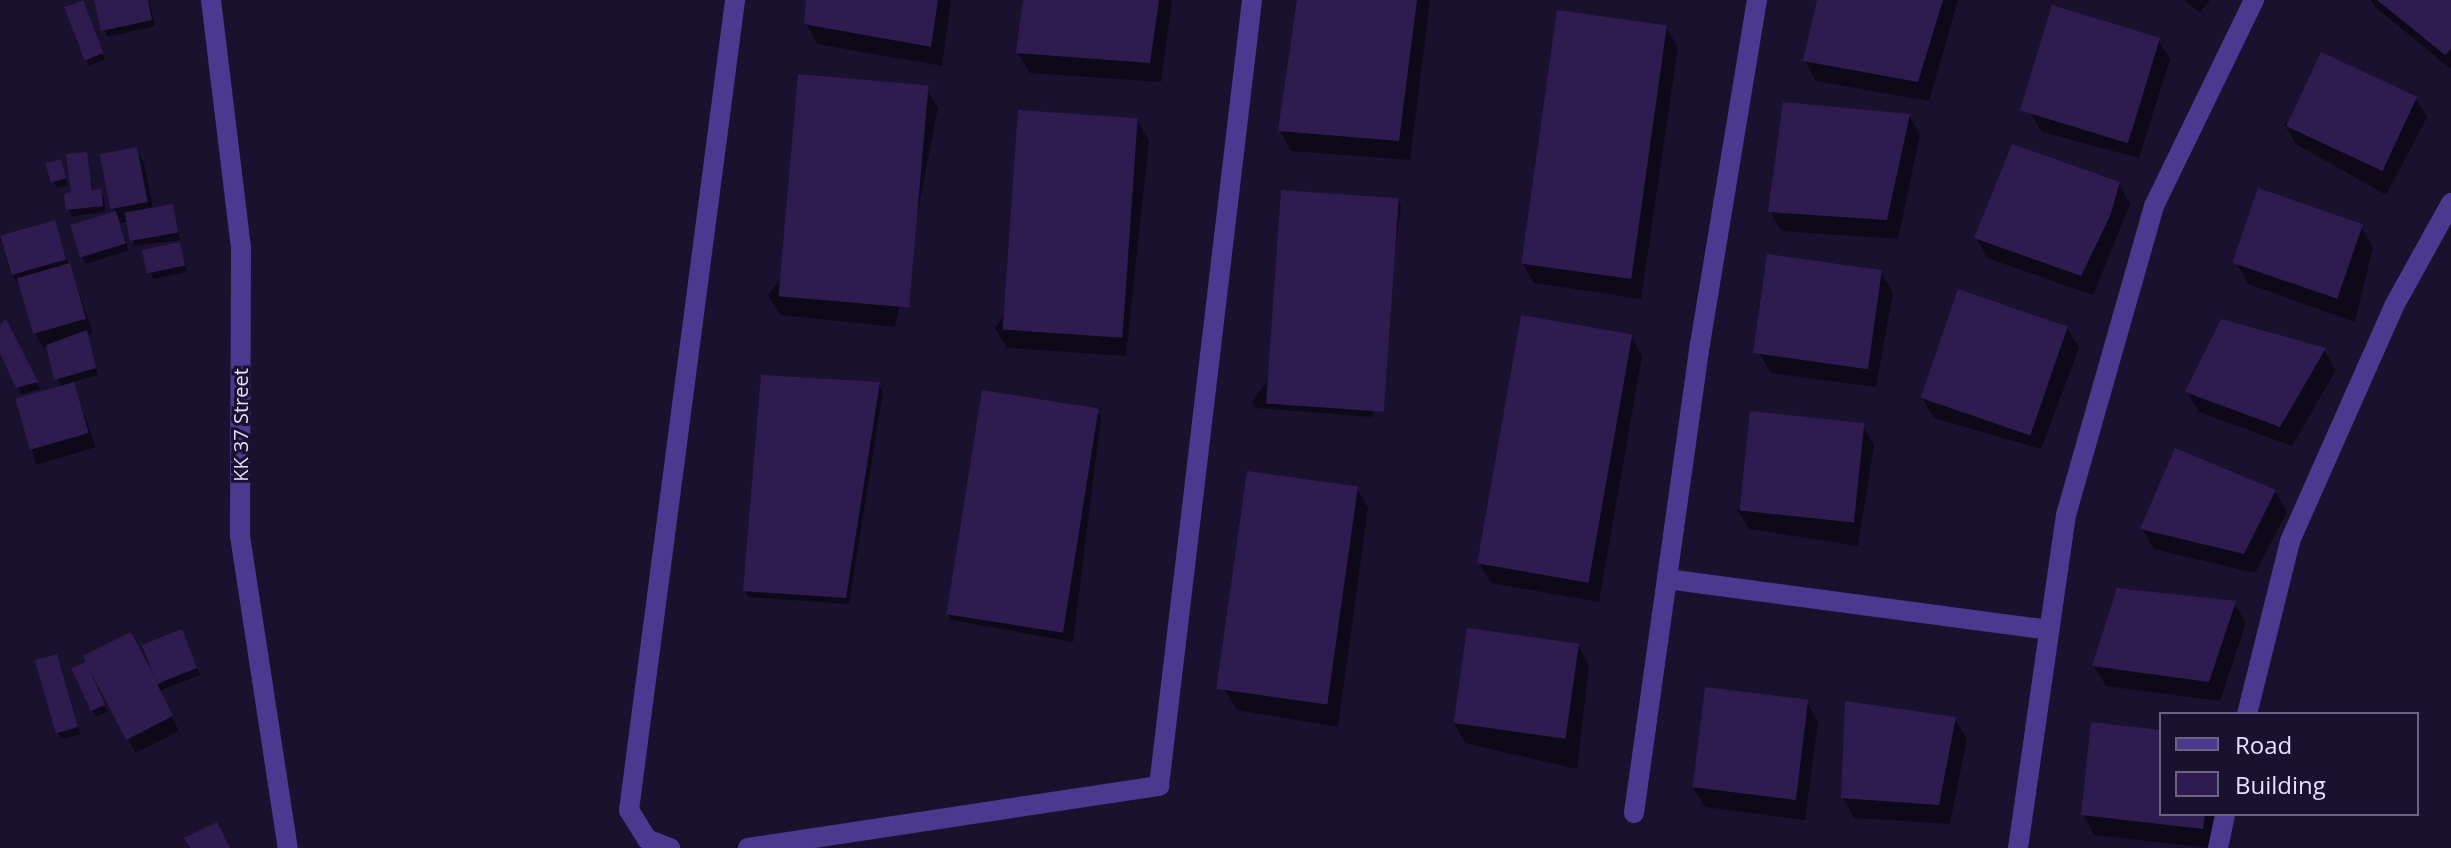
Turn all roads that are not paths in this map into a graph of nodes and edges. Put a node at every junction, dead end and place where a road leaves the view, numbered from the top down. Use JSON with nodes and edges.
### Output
{"nodes":[{"id":1,"x":211,"y":0,"type":"edge"},
{"id":2,"x":735,"y":0,"type":"edge"},
{"id":3,"x":1252,"y":0,"type":"edge"},
{"id":4,"x":1757,"y":0,"type":"edge"},
{"id":5,"x":2254,"y":0,"type":"edge"},
{"id":6,"x":2451,"y":203,"type":"edge"},
{"id":7,"x":1667,"y":579,"type":"junction"},
{"id":8,"x":2049,"y":630,"type":"junction"},
{"id":9,"x":2247,"y":712,"type":"edge"},
{"id":10,"x":1634,"y":813,"type":"dead end"},
{"id":11,"x":2225,"y":816,"type":"edge"},
{"id":12,"x":288,"y":848,"type":"edge"},
{"id":13,"x":670,"y":848,"type":"edge"},
{"id":14,"x":748,"y":848,"type":"edge"},
{"id":15,"x":2018,"y":848,"type":"edge"},
{"id":16,"x":2218,"y":848,"type":"edge"}],
"edges":[{"from":1,"to":12,"type":"street","name":"KK 37 Street"},
{"from":2,"to":13,"type":"street"},
{"from":3,"to":14,"type":"street"},
{"from":4,"to":7,"type":"street"},
{"from":5,"to":8,"type":"street"},
{"from":6,"to":9,"type":"street"},
{"from":7,"to":8,"type":"street"},
{"from":7,"to":10,"type":"street"},
{"from":8,"to":15,"type":"street"},
{"from":11,"to":16,"type":"street"}]}
